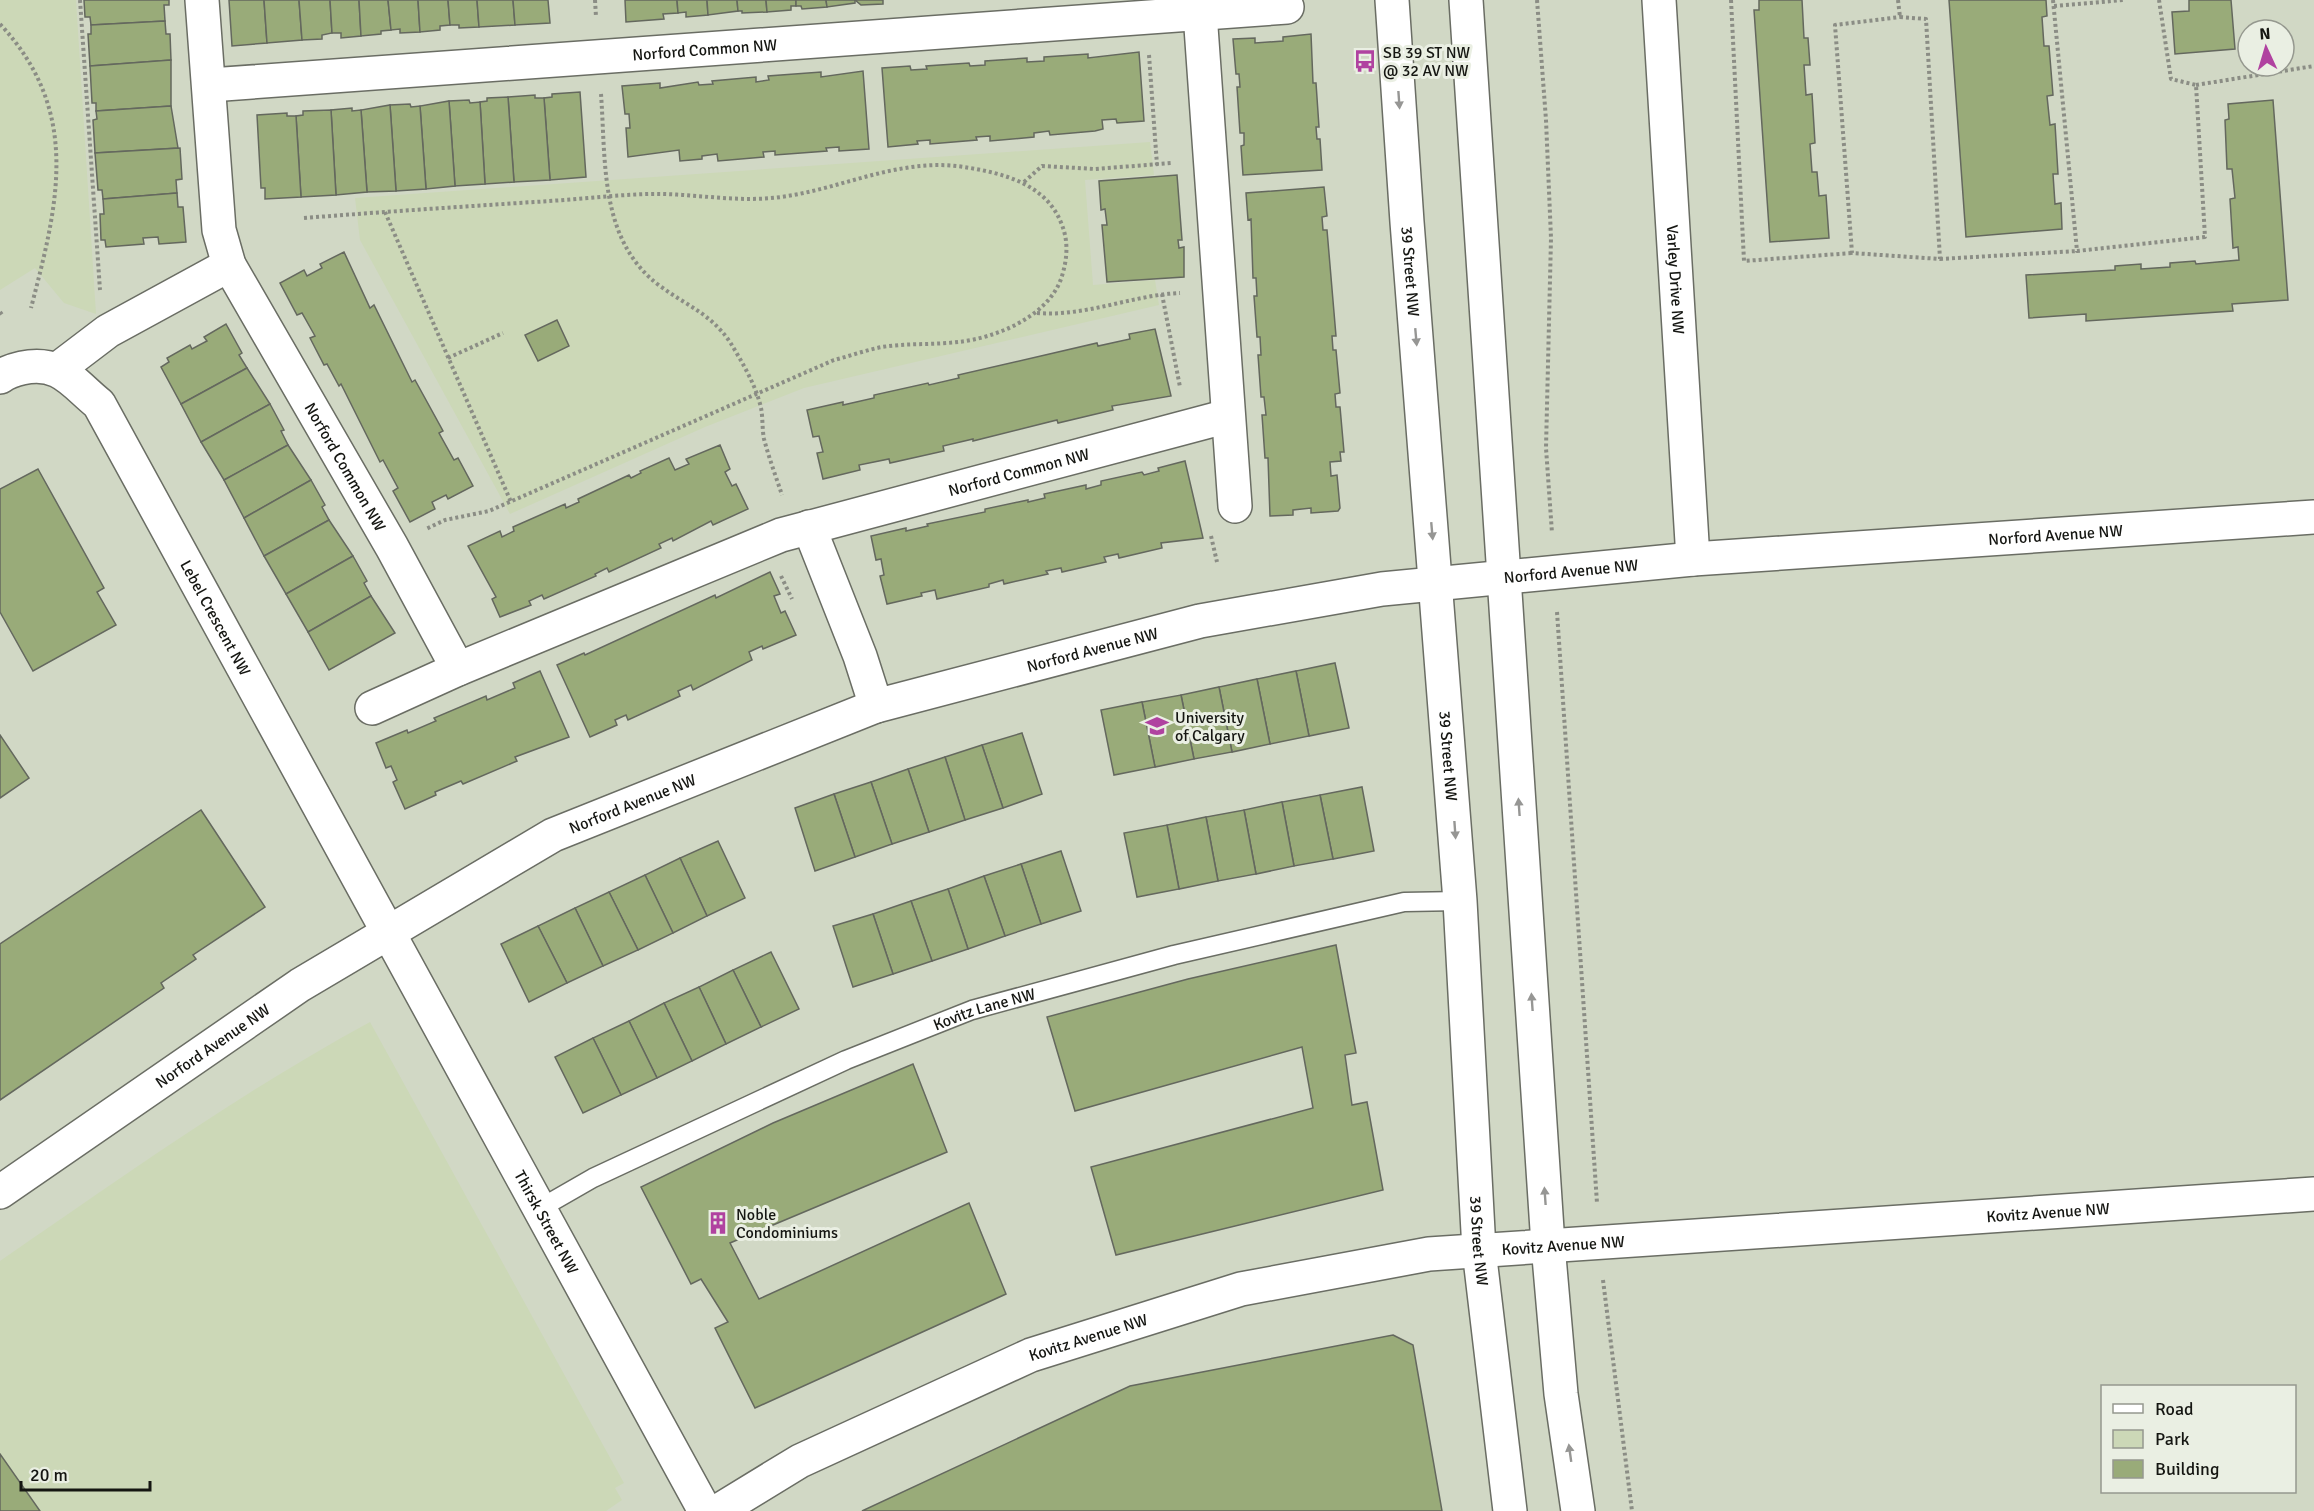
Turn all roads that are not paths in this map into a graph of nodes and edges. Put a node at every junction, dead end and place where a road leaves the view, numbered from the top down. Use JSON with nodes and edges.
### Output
{"nodes":[{"id":1,"x":202,"y":0,"type":"edge"},
{"id":2,"x":1392,"y":0,"type":"edge"},
{"id":3,"x":1659,"y":0,"type":"edge"},
{"id":4,"x":1287,"y":6,"type":"dead end"},
{"id":5,"x":1471,"y":10,"type":"edge"},
{"id":6,"x":1200,"y":13,"type":"junction"},
{"id":7,"x":210,"y":85,"type":"junction"},
{"id":8,"x":230,"y":265,"type":"junction"},
{"id":9,"x":58,"y":369,"type":"junction"},
{"id":10,"x":0,"y":377,"type":"edge"},
{"id":11,"x":1228,"y":416,"type":"junction"},
{"id":12,"x":1236,"y":506,"type":"dead end"},
{"id":13,"x":2314,"y":518,"type":"edge"},
{"id":14,"x":809,"y":527,"type":"junction"},
{"id":15,"x":1693,"y":559,"type":"junction"},
{"id":16,"x":1503,"y":576,"type":"junction"},
{"id":17,"x":1437,"y":582,"type":"junction"},
{"id":18,"x":458,"y":669,"type":"junction"},
{"id":19,"x":876,"y":706,"type":"junction"},
{"id":20,"x":372,"y":708,"type":"dead end"},
{"id":21,"x":1460,"y":901,"type":"junction"},
{"id":22,"x":386,"y":932,"type":"junction"},
{"id":23,"x":0,"y":1192,"type":"edge"},
{"id":24,"x":2314,"y":1194,"type":"edge"},
{"id":25,"x":539,"y":1209,"type":"junction"},
{"id":26,"x":1548,"y":1245,"type":"junction"},
{"id":27,"x":1479,"y":1250,"type":"junction"},
{"id":28,"x":705,"y":1511,"type":"edge"},
{"id":29,"x":718,"y":1511,"type":"edge"},
{"id":30,"x":1510,"y":1511,"type":"edge"},
{"id":31,"x":1578,"y":1511,"type":"edge"}],
"edges":[{"from":1,"to":7,"type":"street","name":"Norford Common NW"},
{"from":2,"to":17,"type":"street","name":"39 Street NW","one_way":true},
{"from":3,"to":15,"type":"street","name":"Varley Drive NW"},
{"from":4,"to":6,"type":"street","name":"Norford Common NW"},
{"from":5,"to":16,"type":"street"},
{"from":6,"to":7,"type":"street","name":"Norford Common NW"},
{"from":6,"to":11,"type":"street"},
{"from":7,"to":8,"type":"street","name":"Norford Common NW"},
{"from":8,"to":9,"type":"street"},
{"from":8,"to":18,"type":"street","name":"Norford Common NW"},
{"from":9,"to":10,"type":"street"},
{"from":9,"to":22,"type":"street","name":"Lebel Crescent NW"},
{"from":11,"to":12,"type":"street"},
{"from":11,"to":14,"type":"street","name":"Norford Common NW"},
{"from":13,"to":15,"type":"street","name":"Norford Avenue NW"},
{"from":14,"to":18,"type":"street","name":"Norford Common NW"},
{"from":14,"to":19,"type":"street"},
{"from":15,"to":16,"type":"street","name":"Norford Avenue NW"},
{"from":16,"to":17,"type":"street","name":"Norford Avenue NW"},
{"from":26,"to":16,"type":"street","one_way":true},
{"from":17,"to":19,"type":"street","name":"Norford Avenue NW"},
{"from":17,"to":21,"type":"street","name":"39 Street NW","one_way":true},
{"from":18,"to":20,"type":"street","name":"Norford Common NW"},
{"from":19,"to":22,"type":"street","name":"Norford Avenue NW"},
{"from":21,"to":25,"type":"lane","name":"Kovitz Lane NW"},
{"from":21,"to":27,"type":"street","name":"39 Street NW"},
{"from":22,"to":23,"type":"street","name":"Norford Avenue NW"},
{"from":22,"to":25,"type":"street","name":"Thirsk Street NW"},
{"from":24,"to":26,"type":"street","name":"Kovitz Avenue NW"},
{"from":25,"to":28,"type":"street","name":"Thirsk Street NW"},
{"from":26,"to":27,"type":"street","name":"Kovitz Avenue NW"},
{"from":31,"to":26,"type":"street","one_way":true},
{"from":27,"to":29,"type":"street","name":"Kovitz Avenue NW"},
{"from":27,"to":30,"type":"street","name":"39 Street NW"}]}
